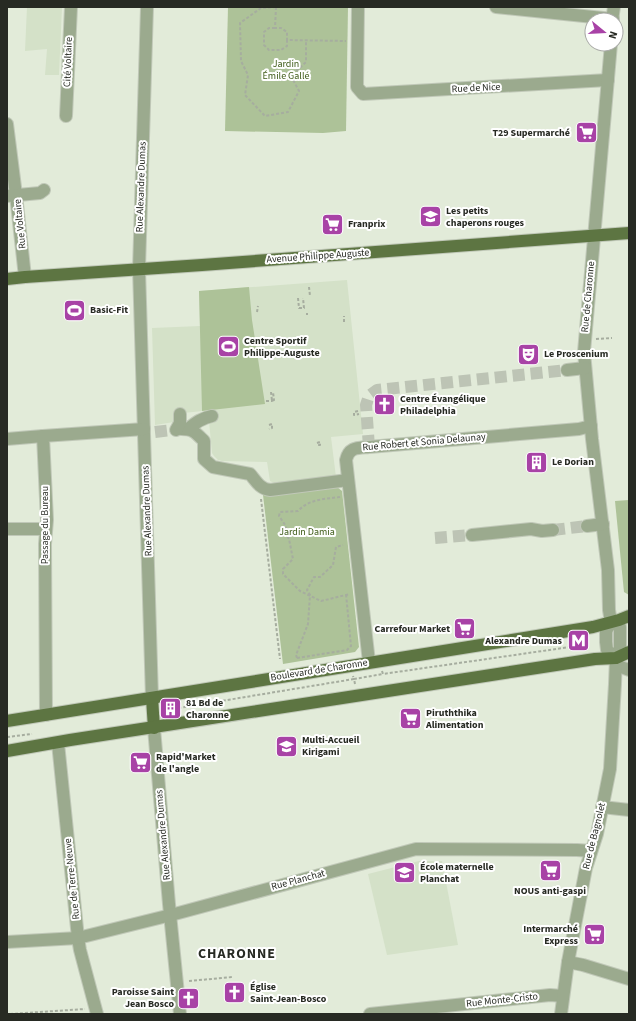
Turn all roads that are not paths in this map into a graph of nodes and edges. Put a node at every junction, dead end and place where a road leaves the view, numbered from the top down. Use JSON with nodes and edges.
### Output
{"nodes":[{"id":1,"x":70,"y":7,"type":"edge"},
{"id":2,"x":147,"y":7,"type":"edge"},
{"id":3,"x":358,"y":7,"type":"edge"},
{"id":4,"x":496,"y":7,"type":"edge"},
{"id":5,"x":584,"y":13,"type":"edge"},
{"id":6,"x":610,"y":52,"type":"edge"},
{"id":7,"x":608,"y":80,"type":"junction"},
{"id":8,"x":66,"y":116,"type":"dead end"},
{"id":9,"x":7,"y":124,"type":"edge"},
{"id":10,"x":44,"y":190,"type":"dead end"},
{"id":11,"x":12,"y":195,"type":"edge"},
{"id":12,"x":629,"y":233,"type":"edge"},
{"id":13,"x":594,"y":235,"type":"junction"},
{"id":14,"x":139,"y":269,"type":"junction"},
{"id":15,"x":26,"y":277,"type":"junction"},
{"id":16,"x":7,"y":279,"type":"edge"},
{"id":17,"x":585,"y":368,"type":"junction"},
{"id":18,"x":568,"y":370,"type":"tunnel mouth"},
{"id":19,"x":180,"y":414,"type":"dead end"},
{"id":20,"x":212,"y":416,"type":"dead end"},
{"id":21,"x":591,"y":426,"type":"junction"},
{"id":22,"x":182,"y":429,"type":"junction"},
{"id":23,"x":148,"y":431,"type":"junction"},
{"id":24,"x":43,"y":436,"type":"junction"},
{"id":25,"x":7,"y":439,"type":"edge"},
{"id":26,"x":348,"y":480,"type":"junction"},
{"id":27,"x":603,"y":524,"type":"junction"},
{"id":28,"x":587,"y":526,"type":"tunnel mouth"},
{"id":29,"x":46,"y":528,"type":"junction"},
{"id":30,"x":8,"y":529,"type":"edge"},
{"id":31,"x":553,"y":530,"type":"tunnel mouth"},
{"id":32,"x":472,"y":535,"type":"tunnel mouth"},
{"id":33,"x":629,"y":616,"type":"edge"},
{"id":34,"x":611,"y":622,"type":"junction"},
{"id":35,"x":629,"y":652,"type":"edge"},
{"id":36,"x":616,"y":661,"type":"junction"},
{"id":37,"x":369,"y":662,"type":"junction"},
{"id":38,"x":629,"y":670,"type":"edge"},
{"id":39,"x":152,"y":698,"type":"junction"},
{"id":40,"x":46,"y":715,"type":"junction"},
{"id":41,"x":7,"y":721,"type":"edge"},
{"id":42,"x":154,"y":728,"type":"junction"},
{"id":43,"x":58,"y":743,"type":"junction"},
{"id":44,"x":7,"y":751,"type":"edge"},
{"id":45,"x":602,"y":807,"type":"junction"},
{"id":46,"x":629,"y":810,"type":"edge"},
{"id":47,"x":591,"y":852,"type":"junction"},
{"id":48,"x":171,"y":914,"type":"junction"},
{"id":49,"x":78,"y":938,"type":"junction"},
{"id":50,"x":7,"y":942,"type":"edge"},
{"id":51,"x":568,"y":962,"type":"junction"},
{"id":52,"x":629,"y":979,"type":"edge"},
{"id":53,"x":564,"y":996,"type":"junction"},
{"id":54,"x":97,"y":1014,"type":"edge"},
{"id":55,"x":180,"y":1014,"type":"edge"},
{"id":56,"x":370,"y":1014,"type":"edge"},
{"id":57,"x":561,"y":1014,"type":"edge"}],
"edges":[{"from":1,"to":8,"type":"street","name":"Cité Voltaire"},
{"from":2,"to":14,"type":"street","name":"Rue Alexandre Dumas"},
{"from":3,"to":7,"type":"street","name":"Rue de Nice"},
{"from":4,"to":5,"type":"street"},
{"from":6,"to":7,"type":"street","name":"Rue de Charonne"},
{"from":7,"to":13,"type":"street","name":"Rue de Charonne"},
{"from":9,"to":11,"type":"street","name":"Rue Voltaire"},
{"from":10,"to":11,"type":"street"},
{"from":11,"to":15,"type":"street","name":"Rue Voltaire"},
{"from":12,"to":13,"type":"main road","name":"Avenue Philippe Auguste"},
{"from":13,"to":14,"type":"main road","name":"Avenue Philippe Auguste"},
{"from":13,"to":17,"type":"street","name":"Rue de Charonne"},
{"from":14,"to":15,"type":"main road","name":"Avenue Philippe Auguste"},
{"from":14,"to":23,"type":"street","name":"Rue Alexandre Dumas"},
{"from":15,"to":16,"type":"main road","name":"Avenue Philippe Auguste"},
{"from":17,"to":18,"type":"street"},
{"from":17,"to":21,"type":"street","name":"Rue de Charonne"},
{"from":19,"to":22,"type":"street"},
{"from":20,"to":22,"type":"street"},
{"from":21,"to":26,"type":"street","name":"Rue Robert et Sonia Delaunay"},
{"from":21,"to":27,"type":"street","name":"Rue de Charonne"},
{"from":22,"to":26,"type":"street"},
{"from":23,"to":24,"type":"street"},
{"from":23,"to":39,"type":"street","name":"Rue Alexandre Dumas"},
{"from":24,"to":25,"type":"street"},
{"from":24,"to":29,"type":"street","name":"Passage du Bureau"},
{"from":26,"to":37,"type":"street","name":"Rue Robert et Sonia Delaunay"},
{"from":27,"to":28,"type":"street"},
{"from":27,"to":34,"type":"street","name":"Rue de Charonne"},
{"from":29,"to":30,"type":"street"},
{"from":29,"to":40,"type":"street","name":"Passage du Bureau"},
{"from":31,"to":32,"type":"street"},
{"from":33,"to":34,"type":"main road","name":"Boulevard de Charonne"},
{"from":34,"to":36,"type":"street","name":"Rue de Charonne"},
{"from":34,"to":37,"type":"main road","name":"Boulevard de Charonne"},
{"from":35,"to":36,"type":"main road"},
{"from":36,"to":38,"type":"street"},
{"from":36,"to":42,"type":"main road"},
{"from":36,"to":45,"type":"street","name":"Rue de Bagnolet"},
{"from":37,"to":39,"type":"main road","name":"Boulevard de Charonne"},
{"from":39,"to":40,"type":"main road","name":"Boulevard de Charonne"},
{"from":39,"to":42,"type":"main road","name":"Rue Alexandre Dumas"},
{"from":40,"to":41,"type":"main road","name":"Boulevard de Charonne"},
{"from":42,"to":43,"type":"main road"},
{"from":42,"to":48,"type":"street","name":"Rue Alexandre Dumas"},
{"from":43,"to":44,"type":"main road"},
{"from":43,"to":49,"type":"street","name":"Rue de Terre-Neuve"},
{"from":45,"to":46,"type":"street"},
{"from":45,"to":47,"type":"street","name":"Rue de Bagnolet"},
{"from":47,"to":48,"type":"street","name":"Rue Planchat"},
{"from":47,"to":51,"type":"street","name":"Rue de Bagnolet"},
{"from":48,"to":49,"type":"street","name":"Rue Planchat"},
{"from":48,"to":55,"type":"street","name":"Rue Alexandre Dumas"},
{"from":49,"to":50,"type":"street","name":"Rue Planchat"},
{"from":49,"to":54,"type":"street","name":"Rue de Terre-Neuve"},
{"from":51,"to":52,"type":"street"},
{"from":51,"to":53,"type":"street","name":"Rue de Bagnolet"},
{"from":53,"to":56,"type":"street","name":"Rue Monte-Cristo"},
{"from":53,"to":57,"type":"street","name":"Rue de Bagnolet"}]}
